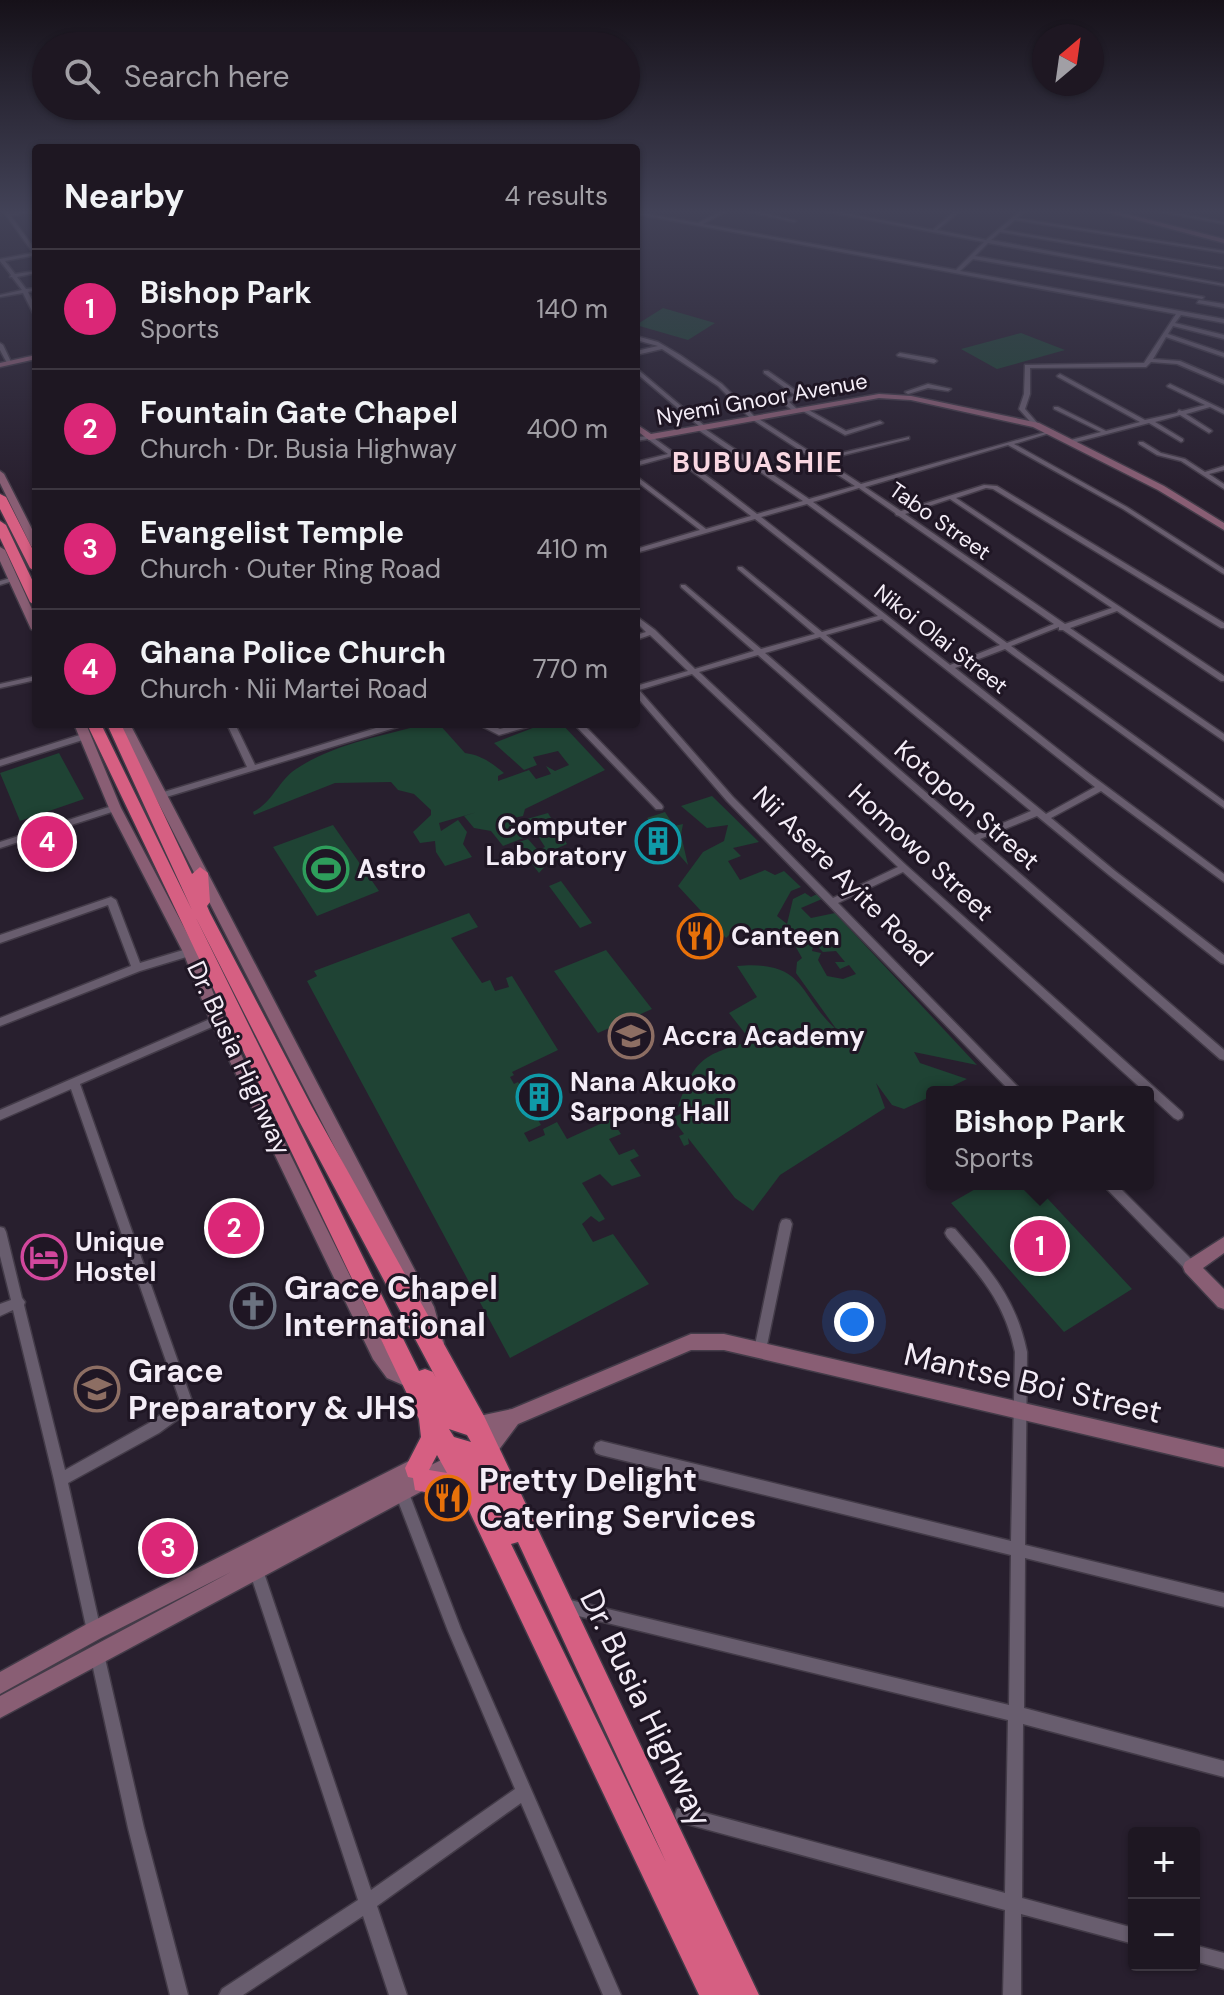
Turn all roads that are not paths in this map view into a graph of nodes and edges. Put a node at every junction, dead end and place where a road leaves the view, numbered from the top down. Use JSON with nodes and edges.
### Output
{"nodes":[{"id":1,"x":1131,"y":304,"type":"edge"},
{"id":2,"x":1198,"y":304,"type":"edge"},
{"id":3,"x":1179,"y":313,"type":"junction"},
{"id":4,"x":1193,"y":315,"type":"junction"},
{"id":5,"x":1224,"y":321,"type":"edge"},
{"id":6,"x":1171,"y":324,"type":"junction"},
{"id":7,"x":1165,"y":335,"type":"junction"},
{"id":8,"x":1224,"y":337,"type":"edge"},
{"id":9,"x":640,"y":339,"type":"edge"},
{"id":10,"x":0,"y":345,"type":"edge"},
{"id":11,"x":663,"y":347,"type":"junction"},
{"id":12,"x":640,"y":352,"type":"edge"},
{"id":13,"x":900,"y":355,"type":"dead end"},
{"id":14,"x":1224,"y":355,"type":"edge"},
{"id":15,"x":32,"y":358,"type":"edge"},
{"id":16,"x":1151,"y":360,"type":"junction"},
{"id":17,"x":934,"y":361,"type":"dead end"},
{"id":18,"x":5,"y":364,"type":"edge"},
{"id":19,"x":766,"y":372,"type":"dead end"},
{"id":20,"x":640,"y":374,"type":"edge"},
{"id":21,"x":1060,"y":376,"type":"dead end"},
{"id":22,"x":1224,"y":382,"type":"edge"},
{"id":23,"x":1170,"y":386,"type":"dead end"},
{"id":24,"x":948,"y":389,"type":"dead end"},
{"id":25,"x":908,"y":392,"type":"dead end"},
{"id":26,"x":1209,"y":406,"type":"junction"},
{"id":27,"x":1056,"y":408,"type":"dead end"},
{"id":28,"x":799,"y":409,"type":"junction"},
{"id":29,"x":1179,"y":412,"type":"junction"},
{"id":30,"x":1224,"y":412,"type":"edge"},
{"id":31,"x":752,"y":417,"type":"junction"},
{"id":32,"x":1146,"y":420,"type":"junction"},
{"id":33,"x":880,"y":423,"type":"dead end"},
{"id":34,"x":1036,"y":425,"type":"junction"},
{"id":35,"x":702,"y":428,"type":"junction"},
{"id":36,"x":640,"y":429,"type":"edge"},
{"id":37,"x":1051,"y":431,"type":"junction"},
{"id":38,"x":1103,"y":431,"type":"junction"},
{"id":39,"x":1209,"y":431,"type":"dead end"},
{"id":40,"x":649,"y":437,"type":"junction"},
{"id":41,"x":640,"y":438,"type":"edge"},
{"id":42,"x":907,"y":438,"type":"dead end"},
{"id":43,"x":1181,"y":440,"type":"dead end"},
{"id":44,"x":1069,"y":442,"type":"junction"},
{"id":45,"x":1009,"y":443,"type":"junction"},
{"id":46,"x":1141,"y":443,"type":"dead end"},
{"id":47,"x":674,"y":454,"type":"junction"},
{"id":48,"x":818,"y":460,"type":"junction"},
{"id":49,"x":640,"y":463,"type":"edge"},
{"id":50,"x":1224,"y":468,"type":"edge"},
{"id":51,"x":0,"y":474,"type":"edge"},
{"id":52,"x":1203,"y":474,"type":"junction"},
{"id":53,"x":640,"y":481,"type":"edge"},
{"id":54,"x":860,"y":486,"type":"junction"},
{"id":55,"x":1224,"y":487,"type":"edge"},
{"id":56,"x":0,"y":497,"type":"edge"},
{"id":57,"x":951,"y":497,"type":"junction"},
{"id":58,"x":809,"y":502,"type":"junction"},
{"id":59,"x":898,"y":514,"type":"junction"},
{"id":60,"x":759,"y":518,"type":"junction"},
{"id":61,"x":1224,"y":527,"type":"edge"},
{"id":62,"x":1,"y":528,"type":"edge"},
{"id":63,"x":705,"y":531,"type":"junction"},
{"id":64,"x":32,"y":538,"type":"edge"},
{"id":65,"x":0,"y":550,"type":"edge"},
{"id":66,"x":640,"y":550,"type":"edge"},
{"id":67,"x":32,"y":560,"type":"edge"},
{"id":68,"x":740,"y":568,"type":"dead end"},
{"id":69,"x":1224,"y":572,"type":"edge"},
{"id":70,"x":14,"y":579,"type":"junction"},
{"id":71,"x":0,"y":583,"type":"edge"},
{"id":72,"x":683,"y":586,"type":"dead end"},
{"id":73,"x":30,"y":597,"type":"edge"},
{"id":74,"x":1115,"y":609,"type":"junction"},
{"id":75,"x":884,"y":616,"type":"junction"},
{"id":76,"x":640,"y":622,"type":"edge"},
{"id":77,"x":1224,"y":626,"type":"edge"},
{"id":78,"x":1060,"y":627,"type":"junction"},
{"id":79,"x":652,"y":632,"type":"junction"},
{"id":80,"x":824,"y":635,"type":"junction"},
{"id":81,"x":640,"y":636,"type":"edge"},
{"id":82,"x":1007,"y":646,"type":"junction"},
{"id":83,"x":762,"y":653,"type":"junction"},
{"id":84,"x":949,"y":668,"type":"junction"},
{"id":85,"x":696,"y":672,"type":"junction"},
{"id":86,"x":32,"y":679,"type":"edge"},
{"id":87,"x":1224,"y":679,"type":"edge"},
{"id":88,"x":0,"y":686,"type":"edge"},
{"id":89,"x":640,"y":688,"type":"edge"},
{"id":90,"x":640,"y":694,"type":"edge"},
{"id":91,"x":86,"y":728,"type":"edge"},
{"id":92,"x":116,"y":728,"type":"edge"},
{"id":93,"x":126,"y":728,"type":"edge"},
{"id":94,"x":233,"y":728,"type":"edge"},
{"id":95,"x":385,"y":728,"type":"edge"},
{"id":96,"x":490,"y":728,"type":"edge"},
{"id":97,"x":514,"y":728,"type":"edge"},
{"id":98,"x":582,"y":728,"type":"edge"},
{"id":99,"x":1224,"y":738,"type":"edge"},
{"id":100,"x":0,"y":763,"type":"edge"},
{"id":101,"x":252,"y":768,"type":"junction"},
{"id":102,"x":1101,"y":787,"type":"junction"},
{"id":103,"x":160,"y":796,"type":"junction"},
{"id":104,"x":1224,"y":805,"type":"edge"},
{"id":105,"x":659,"y":807,"type":"dead end"},
{"id":106,"x":115,"y":808,"type":"junction"},
{"id":107,"x":1041,"y":815,"type":"junction"},
{"id":108,"x":973,"y":839,"type":"junction"},
{"id":109,"x":0,"y":845,"type":"edge"},
{"id":110,"x":904,"y":868,"type":"junction"},
{"id":111,"x":200,"y":873,"type":"junction"},
{"id":112,"x":1224,"y":879,"type":"edge"},
{"id":113,"x":832,"y":902,"type":"junction"},
{"id":114,"x":202,"y":913,"type":"junction"},
{"id":115,"x":0,"y":939,"type":"edge"},
{"id":116,"x":190,"y":952,"type":"junction"},
{"id":117,"x":1224,"y":960,"type":"edge"},
{"id":118,"x":137,"y":968,"type":"junction"},
{"id":119,"x":217,"y":1020,"type":"junction"},
{"id":120,"x":0,"y":1022,"type":"edge"},
{"id":121,"x":1224,"y":1056,"type":"edge"},
{"id":122,"x":269,"y":1064,"type":"junction"},
{"id":123,"x":75,"y":1084,"type":"junction"},
{"id":124,"x":1012,"y":1086,"type":"edge"},
{"id":125,"x":1146,"y":1086,"type":"edge"},
{"id":126,"x":1154,"y":1093,"type":"edge"},
{"id":127,"x":305,"y":1113,"type":"junction"},
{"id":128,"x":0,"y":1115,"type":"edge"},
{"id":129,"x":1178,"y":1115,"type":"dead end"},
{"id":130,"x":286,"y":1124,"type":"junction"},
{"id":131,"x":1114,"y":1190,"type":"edge"},
{"id":132,"x":786,"y":1224,"type":"dead end"},
{"id":133,"x":0,"y":1232,"type":"edge"},
{"id":134,"x":951,"y":1233,"type":"dead end"},
{"id":135,"x":334,"y":1240,"type":"junction"},
{"id":136,"x":1224,"y":1244,"type":"edge"},
{"id":137,"x":1191,"y":1267,"type":"junction"},
{"id":138,"x":1224,"y":1301,"type":"edge"},
{"id":139,"x":19,"y":1302,"type":"junction"},
{"id":140,"x":0,"y":1310,"type":"edge"},
{"id":141,"x":385,"y":1328,"type":"junction"},
{"id":142,"x":760,"y":1350,"type":"junction"},
{"id":143,"x":435,"y":1351,"type":"junction"},
{"id":144,"x":410,"y":1379,"type":"junction"},
{"id":145,"x":427,"y":1407,"type":"junction"},
{"id":146,"x":1020,"y":1412,"type":"junction"},
{"id":147,"x":512,"y":1418,"type":"junction"},
{"id":148,"x":476,"y":1424,"type":"junction"},
{"id":149,"x":601,"y":1448,"type":"dead end"},
{"id":150,"x":464,"y":1453,"type":"junction"},
{"id":151,"x":1224,"y":1458,"type":"edge"},
{"id":152,"x":421,"y":1475,"type":"junction"},
{"id":153,"x":61,"y":1480,"type":"junction"},
{"id":154,"x":472,"y":1489,"type":"junction"},
{"id":155,"x":402,"y":1493,"type":"junction"},
{"id":156,"x":1019,"y":1549,"type":"junction"},
{"id":157,"x":256,"y":1570,"type":"junction"},
{"id":158,"x":1224,"y":1600,"type":"edge"},
{"id":159,"x":559,"y":1604,"type":"junction"},
{"id":160,"x":95,"y":1641,"type":"junction"},
{"id":161,"x":0,"y":1684,"type":"edge"},
{"id":162,"x":0,"y":1707,"type":"edge"},
{"id":163,"x":1016,"y":1714,"type":"junction"},
{"id":164,"x":1224,"y":1769,"type":"edge"},
{"id":165,"x":524,"y":1792,"type":"junction"},
{"id":166,"x":683,"y":1815,"type":"dead end"},
{"id":167,"x":366,"y":1904,"type":"junction"},
{"id":168,"x":1014,"y":1904,"type":"junction"},
{"id":169,"x":1128,"y":1934,"type":"edge"},
{"id":170,"x":1200,"y":1955,"type":"edge"},
{"id":171,"x":1224,"y":1961,"type":"edge"},
{"id":172,"x":179,"y":1995,"type":"edge"},
{"id":173,"x":228,"y":1995,"type":"edge"},
{"id":174,"x":398,"y":1995,"type":"edge"},
{"id":175,"x":612,"y":1995,"type":"edge"},
{"id":176,"x":715,"y":1995,"type":"edge"},
{"id":177,"x":744,"y":1995,"type":"edge"},
{"id":178,"x":1012,"y":1995,"type":"edge"}],
"edges":[{"from":1,"to":3,"type":"street"},
{"from":2,"to":4,"type":"street"},
{"from":3,"to":4,"type":"street"},
{"from":3,"to":6,"type":"street"},
{"from":4,"to":5,"type":"street"},
{"from":6,"to":7,"type":"street"},
{"from":6,"to":8,"type":"street"},
{"from":7,"to":14,"type":"street"},
{"from":7,"to":16,"type":"street"},
{"from":9,"to":11,"type":"street","name":"Tabo Street"},
{"from":10,"to":18,"type":"street"},
{"from":11,"to":12,"type":"street"},
{"from":11,"to":31,"type":"street","name":"Tabo Street"},
{"from":13,"to":17,"type":"street"},
{"from":15,"to":18,"type":"street"},
{"from":16,"to":22,"type":"street"},
{"from":16,"to":34,"type":"street"},
{"from":19,"to":28,"type":"street"},
{"from":20,"to":35,"type":"street"},
{"from":21,"to":32,"type":"street"},
{"from":23,"to":26,"type":"street"},
{"from":24,"to":25,"type":"street"},
{"from":26,"to":29,"type":"street"},
{"from":26,"to":30,"type":"street"},
{"from":27,"to":38,"type":"street"},
{"from":28,"to":31,"type":"street","name":"Nyemi Gnoor Avenue"},
{"from":28,"to":33,"type":"street"},
{"from":28,"to":34,"type":"street","name":"Nyemi Gnoor Avenue"},
{"from":29,"to":32,"type":"street"},
{"from":29,"to":39,"type":"street"},
{"from":31,"to":35,"type":"street","name":"Nyemi Gnoor Avenue"},
{"from":31,"to":48,"type":"street","name":"Tabo Street"},
{"from":32,"to":38,"type":"street"},
{"from":32,"to":43,"type":"street"},
{"from":34,"to":37,"type":"street"},
{"from":35,"to":40,"type":"street","name":"Nyemi Gnoor Avenue"},
{"from":35,"to":58,"type":"street"},
{"from":36,"to":40,"type":"street","name":"Nikoi Olai Street"},
{"from":37,"to":44,"type":"street"},
{"from":37,"to":45,"type":"street"},
{"from":38,"to":44,"type":"street"},
{"from":40,"to":41,"type":"street","name":"Nyemi Gnoor Avenue"},
{"from":40,"to":47,"type":"street","name":"Nikoi Olai Street"},
{"from":42,"to":48,"type":"street"},
{"from":44,"to":61,"type":"street"},
{"from":45,"to":54,"type":"street"},
{"from":45,"to":69,"type":"street"},
{"from":46,"to":52,"type":"street"},
{"from":47,"to":49,"type":"street"},
{"from":47,"to":60,"type":"street","name":"Nikoi Olai Street"},
{"from":48,"to":54,"type":"street","name":"Tabo Street"},
{"from":50,"to":52,"type":"street"},
{"from":51,"to":64,"type":"street"},
{"from":52,"to":55,"type":"street"},
{"from":53,"to":63,"type":"street"},
{"from":54,"to":58,"type":"street"},
{"from":54,"to":59,"type":"street","name":"Tabo Street"},
{"from":56,"to":67,"type":"highway"},
{"from":57,"to":59,"type":"street"},
{"from":57,"to":74,"type":"street"},
{"from":57,"to":77,"type":"street"},
{"from":58,"to":60,"type":"street"},
{"from":58,"to":82,"type":"street"},
{"from":59,"to":78,"type":"street","name":"Tabo Street"},
{"from":60,"to":63,"type":"street"},
{"from":60,"to":75,"type":"street","name":"Nikoi Olai Street"},
{"from":62,"to":73,"type":"highway"},
{"from":63,"to":66,"type":"street"},
{"from":65,"to":70,"type":"street"},
{"from":68,"to":80,"type":"street"},
{"from":70,"to":71,"type":"street"},
{"from":70,"to":73,"type":"street"},
{"from":72,"to":83,"type":"street","name":"Kotopon Street"},
{"from":74,"to":78,"type":"street"},
{"from":74,"to":87,"type":"street"},
{"from":75,"to":80,"type":"street"},
{"from":75,"to":84,"type":"street","name":"Nikoi Olai Street"},
{"from":76,"to":79,"type":"street","name":"Homowo Street"},
{"from":78,"to":82,"type":"street"},
{"from":78,"to":99,"type":"street","name":"Tabo Street"},
{"from":79,"to":81,"type":"street"},
{"from":79,"to":85,"type":"street","name":"Homowo Street"},
{"from":80,"to":83,"type":"street"},
{"from":80,"to":107,"type":"street"},
{"from":82,"to":84,"type":"street"},
{"from":82,"to":104,"type":"street"},
{"from":83,"to":85,"type":"street"},
{"from":83,"to":108,"type":"street","name":"Kotopon Street"},
{"from":84,"to":102,"type":"street","name":"Nikoi Olai Street"},
{"from":85,"to":89,"type":"street"},
{"from":85,"to":110,"type":"street","name":"Homowo Street"},
{"from":86,"to":88,"type":"street"},
{"from":90,"to":113,"type":"street","name":"Nii Asere Ayite Road"},
{"from":91,"to":100,"type":"street"},
{"from":91,"to":106,"type":"street","name":"Dr. Busia Highway"},
{"from":91,"to":122,"type":"highway","name":"Dr. Busia Highway"},
{"from":92,"to":114,"type":"highway","name":"Dr. Busia Highway"},
{"from":93,"to":103,"type":"street","name":"Dr. Busia Highway"},
{"from":94,"to":101,"type":"street"},
{"from":95,"to":101,"type":"street"},
{"from":96,"to":97,"type":"street"},
{"from":98,"to":105,"type":"street"},
{"from":101,"to":103,"type":"street"},
{"from":102,"to":107,"type":"street"},
{"from":102,"to":112,"type":"street","name":"Nikoi Olai Street"},
{"from":103,"to":111,"type":"street","name":"Dr. Busia Highway"},
{"from":106,"to":109,"type":"street"},
{"from":106,"to":116,"type":"street","name":"Dr. Busia Highway"},
{"from":107,"to":108,"type":"street"},
{"from":107,"to":117,"type":"street"},
{"from":108,"to":121,"type":"street","name":"Kotopon Street"},
{"from":110,"to":113,"type":"street"},
{"from":110,"to":125,"type":"street","name":"Homowo Street"},
{"from":111,"to":114,"type":"highway"},
{"from":111,"to":143,"type":"street","name":"Dr. Busia Highway"},
{"from":113,"to":124,"type":"street","name":"Nii Asere Ayite Road"},
{"from":114,"to":122,"type":"highway","name":"Dr. Busia Highway"},
{"from":115,"to":118,"type":"street"},
{"from":116,"to":118,"type":"street"},
{"from":116,"to":119,"type":"street","name":"Dr. Busia Highway"},
{"from":118,"to":120,"type":"street"},
{"from":119,"to":123,"type":"street"},
{"from":119,"to":135,"type":"street","name":"Dr. Busia Highway"},
{"from":122,"to":127,"type":"highway","name":"Dr. Busia Highway"},
{"from":122,"to":130,"type":"highway","name":"Dr. Busia Highway"},
{"from":123,"to":128,"type":"street"},
{"from":123,"to":153,"type":"street"},
{"from":126,"to":129,"type":"street","name":"Homowo Street"},
{"from":127,"to":130,"type":"highway"},
{"from":127,"to":143,"type":"highway","name":"Dr. Busia Highway"},
{"from":130,"to":135,"type":"highway","name":"Dr. Busia Highway"},
{"from":131,"to":137,"type":"street"},
{"from":132,"to":142,"type":"street"},
{"from":133,"to":139,"type":"street"},
{"from":134,"to":146,"type":"street"},
{"from":135,"to":141,"type":"highway","name":"Dr. Busia Highway"},
{"from":135,"to":144,"type":"street","name":"Dr. Busia Highway"},
{"from":136,"to":137,"type":"street"},
{"from":137,"to":138,"type":"street"},
{"from":139,"to":140,"type":"street"},
{"from":139,"to":153,"type":"street"},
{"from":141,"to":144,"type":"highway","name":"Dr. Busia Highway"},
{"from":141,"to":148,"type":"highway"},
{"from":142,"to":146,"type":"street","name":"Mantse Boi Street"},
{"from":142,"to":147,"type":"street","name":"Mantse Boi Street"},
{"from":143,"to":148,"type":"highway","name":"Dr. Busia Highway"},
{"from":144,"to":145,"type":"highway","name":"Dr. Busia Highway"},
{"from":145,"to":150,"type":"highway","name":"Dr. Busia Highway"},
{"from":145,"to":152,"type":"highway"},
{"from":146,"to":151,"type":"street","name":"Mantse Boi Street"},
{"from":146,"to":156,"type":"street"},
{"from":147,"to":148,"type":"street","name":"Mantse Boi Street"},
{"from":147,"to":150,"type":"street"},
{"from":148,"to":150,"type":"highway"},
{"from":149,"to":156,"type":"street"},
{"from":150,"to":152,"type":"street"},
{"from":150,"to":154,"type":"highway","name":"Dr. Busia Highway"},
{"from":150,"to":159,"type":"highway","name":"Dr. Busia Highway"},
{"from":152,"to":154,"type":"highway"},
{"from":152,"to":155,"type":"street"},
{"from":152,"to":160,"type":"street"},
{"from":153,"to":160,"type":"street"},
{"from":154,"to":176,"type":"highway","name":"Dr. Busia Highway"},
{"from":155,"to":157,"type":"street"},
{"from":155,"to":165,"type":"street"},
{"from":156,"to":158,"type":"street"},
{"from":156,"to":163,"type":"street"},
{"from":157,"to":160,"type":"street"},
{"from":157,"to":167,"type":"street"},
{"from":159,"to":163,"type":"street"},
{"from":159,"to":177,"type":"highway","name":"Dr. Busia Highway"},
{"from":160,"to":161,"type":"street"},
{"from":160,"to":162,"type":"street"},
{"from":160,"to":172,"type":"street"},
{"from":163,"to":164,"type":"street"},
{"from":163,"to":168,"type":"street"},
{"from":165,"to":167,"type":"street"},
{"from":165,"to":175,"type":"street"},
{"from":166,"to":168,"type":"street"},
{"from":167,"to":173,"type":"street"},
{"from":167,"to":174,"type":"street"},
{"from":168,"to":169,"type":"street"},
{"from":168,"to":178,"type":"street"},
{"from":170,"to":171,"type":"street"}]}
